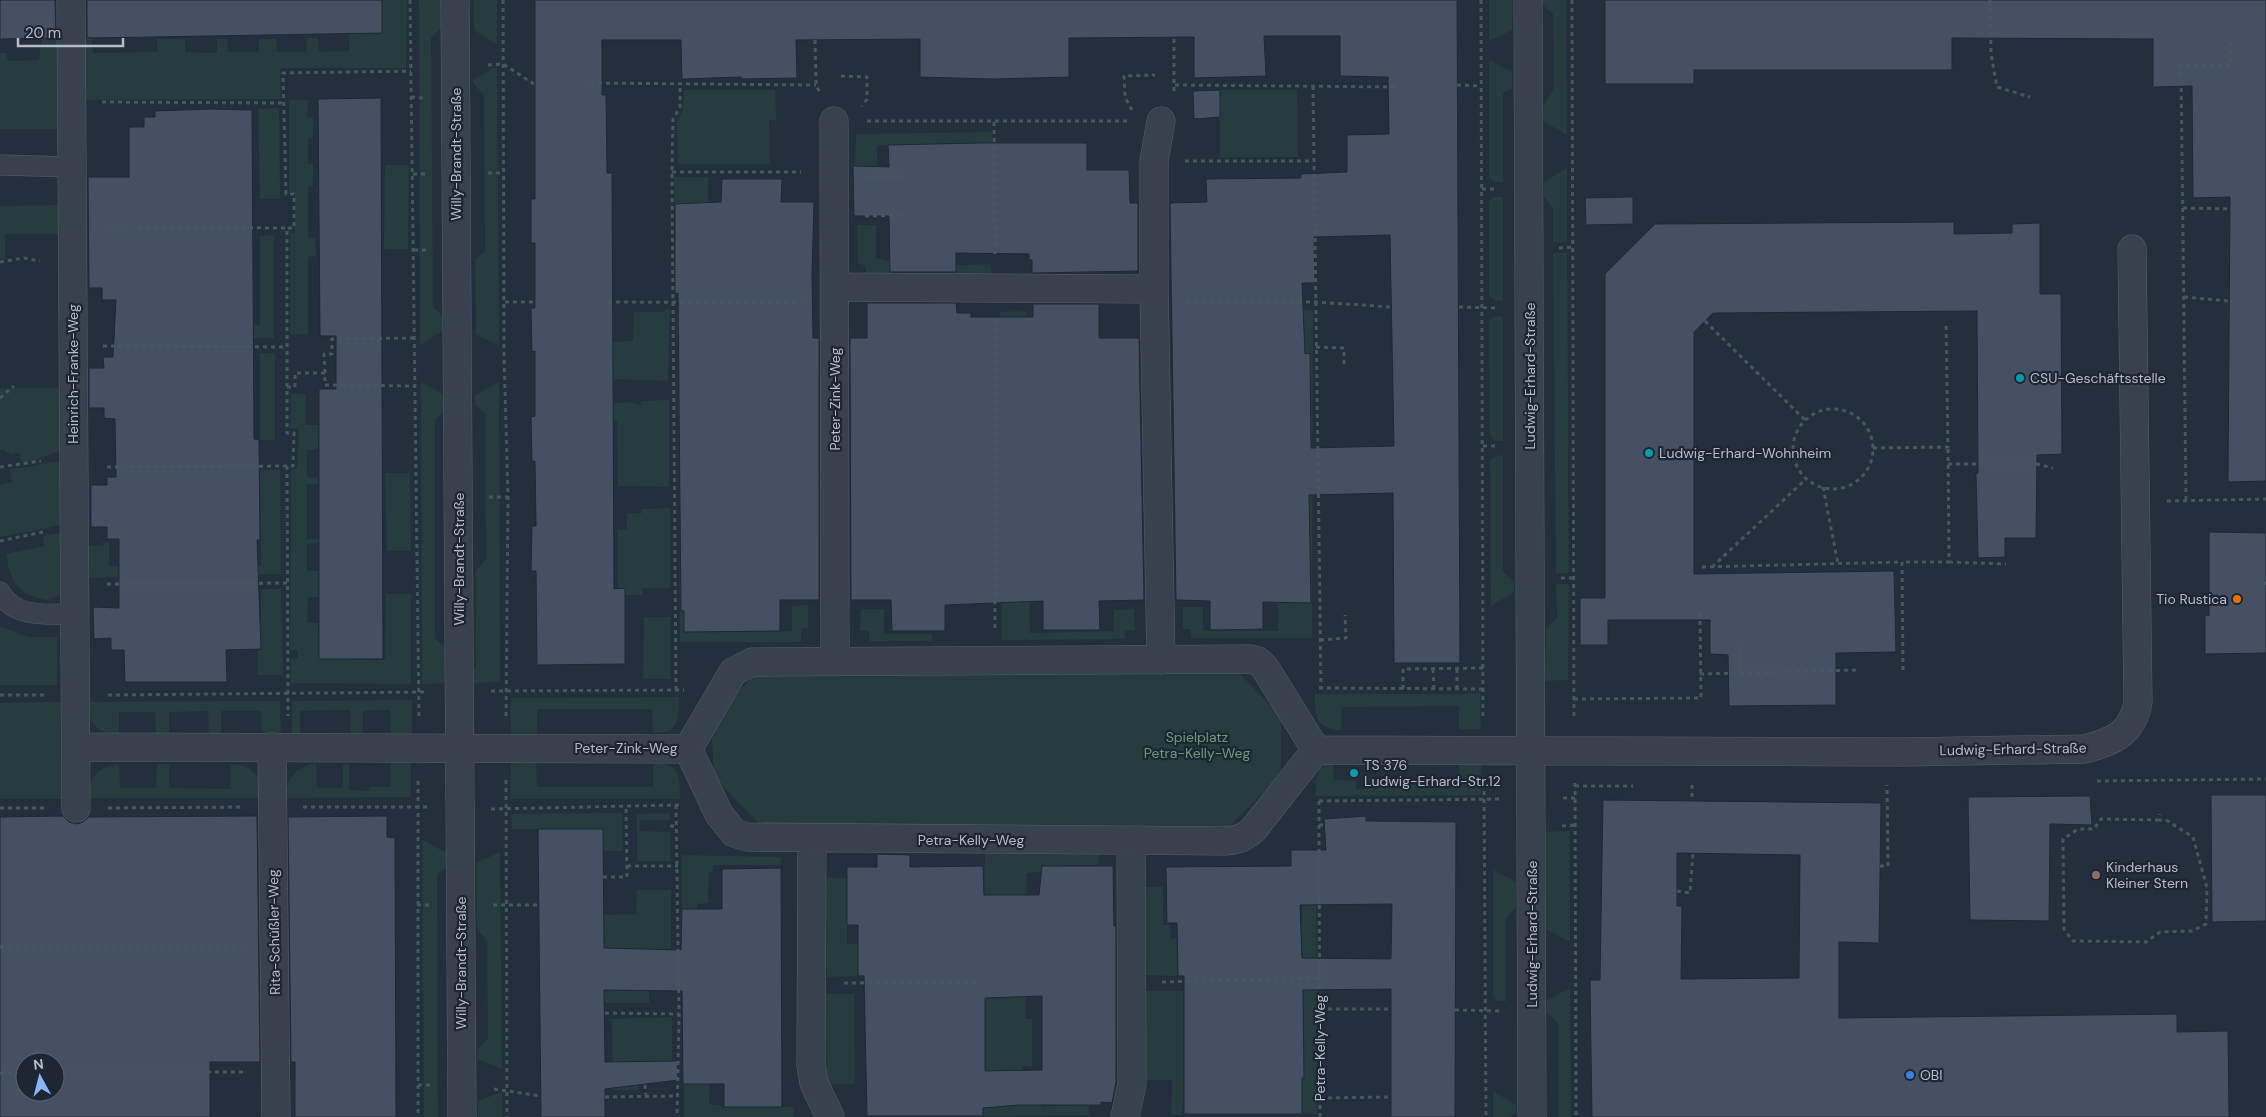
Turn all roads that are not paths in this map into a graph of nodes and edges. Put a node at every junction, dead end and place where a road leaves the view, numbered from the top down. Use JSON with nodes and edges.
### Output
{"nodes":[{"id":1,"x":71,"y":0,"type":"edge"},
{"id":2,"x":456,"y":0,"type":"edge"},
{"id":3,"x":1528,"y":0,"type":"edge"},
{"id":4,"x":834,"y":121,"type":"road end"},
{"id":5,"x":1161,"y":121,"type":"road end"},
{"id":6,"x":0,"y":165,"type":"edge"},
{"id":7,"x":72,"y":167,"type":"junction"},
{"id":8,"x":2132,"y":249,"type":"dead end"},
{"id":9,"x":836,"y":295,"type":"junction"},
{"id":10,"x":1154,"y":296,"type":"junction"},
{"id":11,"x":0,"y":592,"type":"edge"},
{"id":12,"x":74,"y":614,"type":"junction"},
{"id":13,"x":1161,"y":660,"type":"junction"},
{"id":14,"x":835,"y":661,"type":"junction"},
{"id":15,"x":76,"y":747,"type":"junction"},
{"id":16,"x":280,"y":747,"type":"junction"},
{"id":17,"x":460,"y":748,"type":"junction"},
{"id":18,"x":688,"y":749,"type":"junction"},
{"id":19,"x":1316,"y":750,"type":"junction"},
{"id":20,"x":1531,"y":752,"type":"junction"},
{"id":21,"x":76,"y":808,"type":"road end"},
{"id":22,"x":812,"y":839,"type":"junction"},
{"id":23,"x":1131,"y":840,"type":"junction"},
{"id":24,"x":276,"y":1117,"type":"edge"},
{"id":25,"x":462,"y":1117,"type":"edge"},
{"id":26,"x":830,"y":1117,"type":"edge"},
{"id":27,"x":1125,"y":1117,"type":"edge"},
{"id":28,"x":1532,"y":1117,"type":"edge"}],
"edges":[{"from":1,"to":7,"type":"street","name":"Heinrich-Franke-Weg"},
{"from":2,"to":17,"type":"street","name":"Willy-Brandt-Straße"},
{"from":3,"to":20,"type":"street","name":"Ludwig-Erhard-Straße"},
{"from":4,"to":9,"type":"street","name":"Peter-Zink-Weg"},
{"from":5,"to":10,"type":"street"},
{"from":6,"to":7,"type":"lane"},
{"from":7,"to":12,"type":"street","name":"Heinrich-Franke-Weg"},
{"from":8,"to":20,"type":"street","name":"Ludwig-Erhard-Straße"},
{"from":9,"to":10,"type":"street"},
{"from":9,"to":14,"type":"street","name":"Peter-Zink-Weg"},
{"from":10,"to":13,"type":"street"},
{"from":11,"to":12,"type":"lane"},
{"from":12,"to":15,"type":"street","name":"Heinrich-Franke-Weg"},
{"from":13,"to":14,"type":"street","name":"Peter-Zink-Weg"},
{"from":13,"to":19,"type":"street","name":"Peter-Zink-Weg"},
{"from":14,"to":18,"type":"street","name":"Peter-Zink-Weg"},
{"from":15,"to":16,"type":"street"},
{"from":15,"to":21,"type":"street"},
{"from":16,"to":17,"type":"street"},
{"from":16,"to":24,"type":"street","name":"Rita-Schüßler-Weg"},
{"from":17,"to":18,"type":"street","name":"Peter-Zink-Weg"},
{"from":17,"to":25,"type":"street","name":"Willy-Brandt-Straße"},
{"from":18,"to":22,"type":"street","name":"Petra-Kelly-Weg"},
{"from":19,"to":20,"type":"street"},
{"from":19,"to":23,"type":"street","name":"Petra-Kelly-Weg"},
{"from":20,"to":28,"type":"street","name":"Ludwig-Erhard-Straße"},
{"from":22,"to":23,"type":"street","name":"Petra-Kelly-Weg"},
{"from":22,"to":26,"type":"street"},
{"from":23,"to":27,"type":"street"}]}
